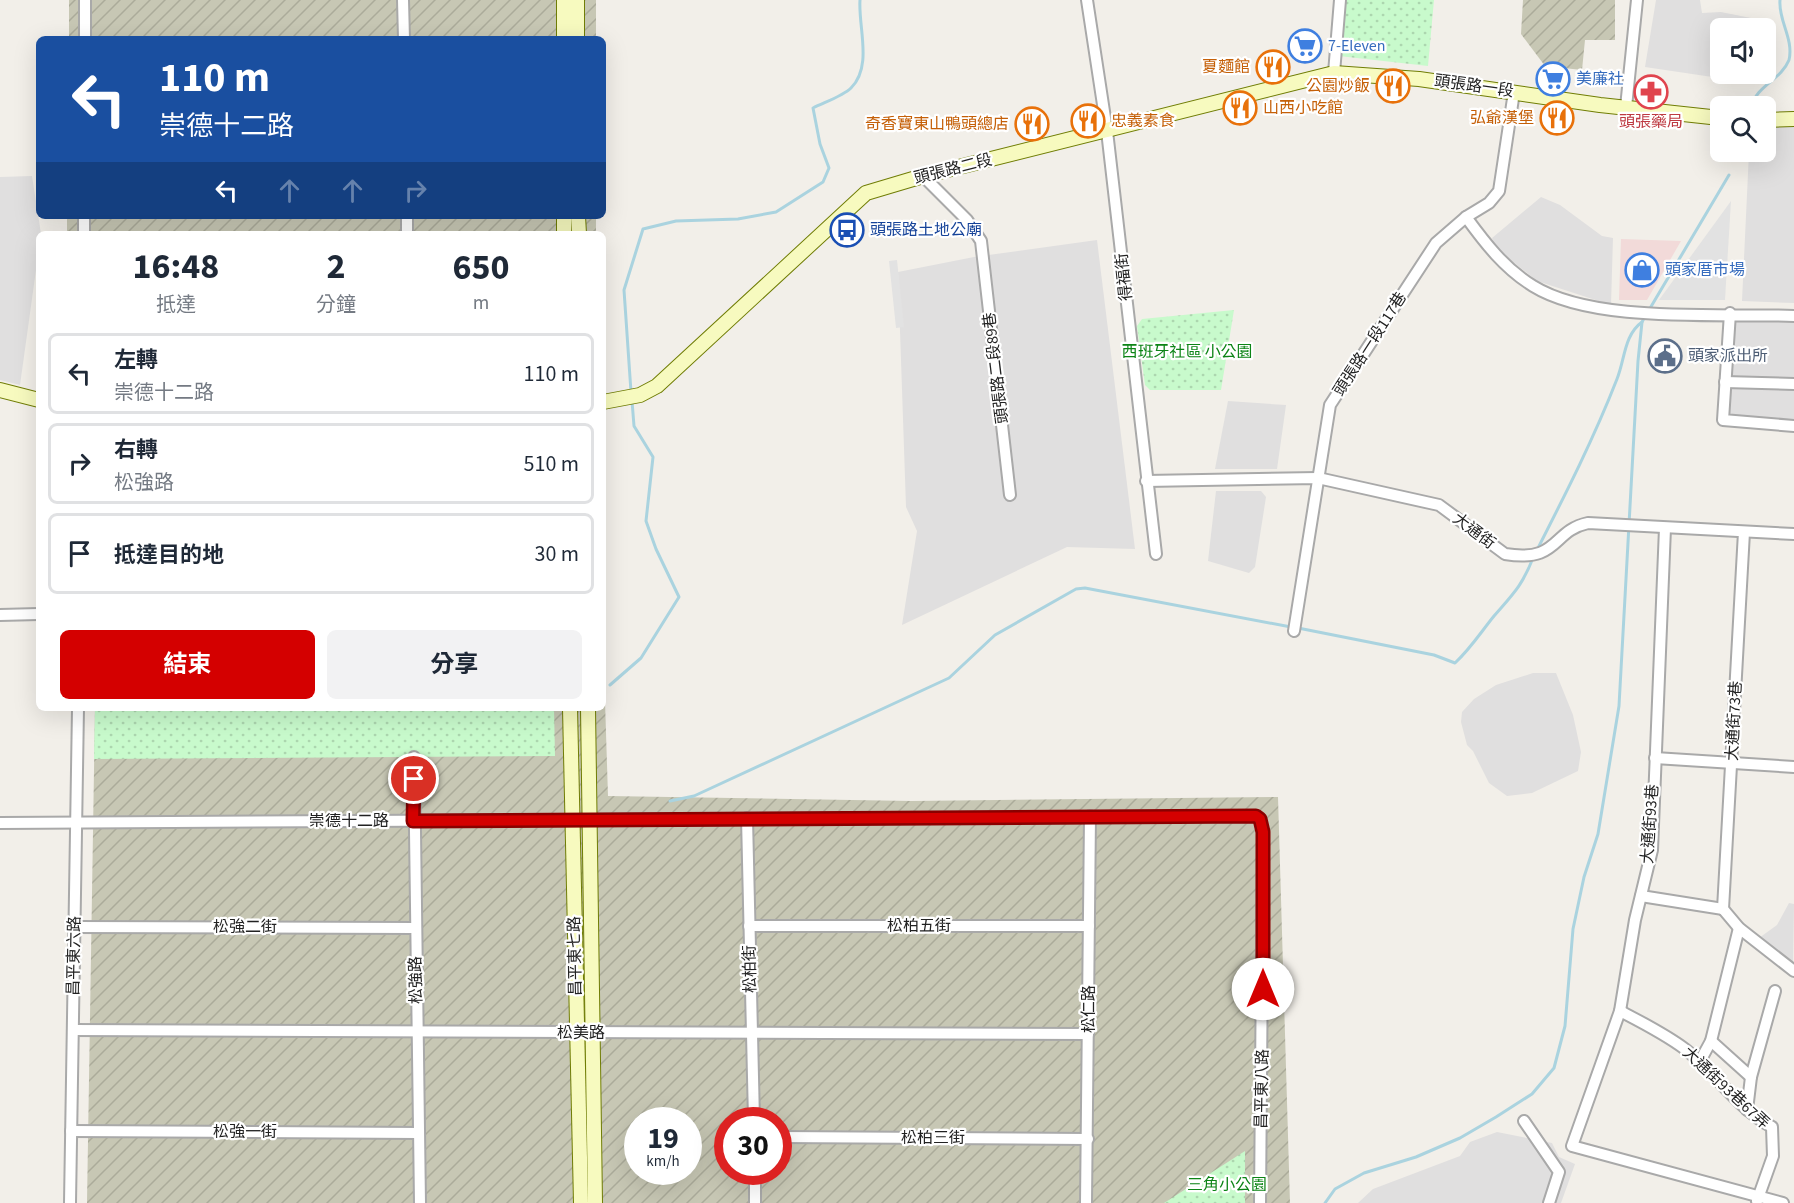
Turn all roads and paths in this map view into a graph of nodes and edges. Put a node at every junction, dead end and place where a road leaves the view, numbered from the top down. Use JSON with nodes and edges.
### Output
{"nodes":[{"id":1,"x":85,"y":0,"type":"edge"},
{"id":2,"x":403,"y":0,"type":"edge"},
{"id":3,"x":564,"y":0,"type":"edge"},
{"id":4,"x":577,"y":0,"type":"edge"},
{"id":5,"x":1087,"y":0,"type":"edge"},
{"id":6,"x":1340,"y":0,"type":"edge"},
{"id":7,"x":1637,"y":0,"type":"edge"},
{"id":8,"x":85,"y":36,"type":"edge"},
{"id":9,"x":404,"y":36,"type":"edge"},
{"id":10,"x":564,"y":36,"type":"edge"},
{"id":11,"x":577,"y":36,"type":"edge"},
{"id":12,"x":1334,"y":73,"type":"junction"},
{"id":13,"x":1514,"y":92,"type":"junction"},
{"id":14,"x":1626,"y":107,"type":"junction"},
{"id":15,"x":1710,"y":117,"type":"edge"},
{"id":16,"x":1794,"y":119,"type":"edge"},
{"id":17,"x":1776,"y":120,"type":"edge"},
{"id":18,"x":1107,"y":131,"type":"junction"},
{"id":19,"x":923,"y":176,"type":"junction"},
{"id":20,"x":1466,"y":217,"type":"junction"},
{"id":21,"x":1730,"y":313,"type":"junction"},
{"id":22,"x":1794,"y":316,"type":"edge"},
{"id":23,"x":1725,"y":382,"type":"junction"},
{"id":24,"x":1794,"y":384,"type":"edge"},
{"id":25,"x":0,"y":390,"type":"edge"},
{"id":26,"x":36,"y":399,"type":"edge"},
{"id":27,"x":609,"y":401,"type":"edge"},
{"id":28,"x":1794,"y":426,"type":"edge"},
{"id":29,"x":1318,"y":478,"type":"junction"},
{"id":30,"x":1146,"y":481,"type":"junction"},
{"id":31,"x":1010,"y":495,"type":"dead end"},
{"id":32,"x":1665,"y":528,"type":"junction"},
{"id":33,"x":1744,"y":532,"type":"junction"},
{"id":34,"x":1794,"y":534,"type":"edge"},
{"id":35,"x":1156,"y":554,"type":"dead end"},
{"id":36,"x":36,"y":614,"type":"edge"},
{"id":37,"x":0,"y":615,"type":"edge"},
{"id":38,"x":1294,"y":632,"type":"dead end"},
{"id":39,"x":78,"y":711,"type":"edge"},
{"id":40,"x":570,"y":711,"type":"edge"},
{"id":41,"x":588,"y":711,"type":"edge"},
{"id":42,"x":414,"y":757,"type":"dead end"},
{"id":43,"x":1654,"y":758,"type":"junction"},
{"id":44,"x":1732,"y":763,"type":"junction"},
{"id":45,"x":1794,"y":767,"type":"edge"},
{"id":46,"x":1090,"y":816,"type":"junction"},
{"id":47,"x":747,"y":818,"type":"junction"},
{"id":48,"x":572,"y":820,"type":"junction"},
{"id":49,"x":588,"y":820,"type":"junction"},
{"id":50,"x":413,"y":821,"type":"junction"},
{"id":51,"x":76,"y":822,"type":"junction"},
{"id":52,"x":0,"y":823,"type":"edge"},
{"id":53,"x":1263,"y":832,"type":"joint"},
{"id":54,"x":1641,"y":896,"type":"junction"},
{"id":55,"x":1723,"y":909,"type":"junction"},
{"id":56,"x":749,"y":926,"type":"junction"},
{"id":57,"x":1089,"y":926,"type":"junction"},
{"id":58,"x":74,"y":927,"type":"junction"},
{"id":59,"x":416,"y":928,"type":"junction"},
{"id":60,"x":1739,"y":928,"type":"junction"},
{"id":61,"x":1794,"y":971,"type":"edge"},
{"id":62,"x":1775,"y":991,"type":"dead end"},
{"id":63,"x":1620,"y":1011,"type":"junction"},
{"id":64,"x":73,"y":1030,"type":"junction"},
{"id":65,"x":417,"y":1032,"type":"junction"},
{"id":66,"x":584,"y":1033,"type":"junction"},
{"id":67,"x":752,"y":1033,"type":"junction"},
{"id":68,"x":1088,"y":1034,"type":"junction"},
{"id":69,"x":1711,"y":1041,"type":"junction"},
{"id":70,"x":1699,"y":1063,"type":"junction"},
{"id":71,"x":1751,"y":1077,"type":"junction"},
{"id":72,"x":754,"y":1107,"type":"edge"},
{"id":73,"x":1747,"y":1110,"type":"junction"},
{"id":74,"x":1524,"y":1120,"type":"dead end"},
{"id":75,"x":71,"y":1131,"type":"junction"},
{"id":76,"x":419,"y":1133,"type":"junction"},
{"id":77,"x":792,"y":1137,"type":"edge"},
{"id":78,"x":1088,"y":1139,"type":"junction"},
{"id":79,"x":755,"y":1185,"type":"edge"},
{"id":80,"x":1757,"y":1200,"type":"edge"},
{"id":81,"x":70,"y":1203,"type":"edge"},
{"id":82,"x":420,"y":1203,"type":"edge"},
{"id":83,"x":580,"y":1203,"type":"edge"},
{"id":84,"x":595,"y":1203,"type":"edge"},
{"id":85,"x":755,"y":1203,"type":"edge"},
{"id":86,"x":1086,"y":1203,"type":"edge"},
{"id":87,"x":1260,"y":1203,"type":"edge"},
{"id":88,"x":1549,"y":1203,"type":"edge"},
{"id":89,"x":1783,"y":1203,"type":"edge"}],
"edges":[{"from":1,"to":8,"type":"street"},
{"from":2,"to":9,"type":"street"},
{"from":3,"to":10,"type":"street"},
{"from":4,"to":11,"type":"street"},
{"from":5,"to":18,"type":"street","name":"得福街"},
{"from":6,"to":12,"type":"street"},
{"from":7,"to":14,"type":"street"},
{"from":12,"to":13,"type":"street","name":"頭張路一段"},
{"from":12,"to":18,"type":"street","name":"頭張路二段"},
{"from":13,"to":14,"type":"street","name":"頭張路一段"},
{"from":13,"to":20,"type":"street","name":"頭張路一段117巷"},
{"from":14,"to":15,"type":"street","name":"頭張路一段"},
{"from":16,"to":17,"type":"street"},
{"from":18,"to":19,"type":"street","name":"頭張路二段"},
{"from":18,"to":30,"type":"street","name":"得福街"},
{"from":19,"to":27,"type":"street","name":"頭張路二段"},
{"from":19,"to":31,"type":"street","name":"頭張路二段89巷"},
{"from":20,"to":21,"type":"street"},
{"from":20,"to":29,"type":"street","name":"頭張路一段117巷"},
{"from":21,"to":22,"type":"street"},
{"from":21,"to":23,"type":"street"},
{"from":23,"to":24,"type":"street"},
{"from":23,"to":28,"type":"street"},
{"from":25,"to":26,"type":"street"},
{"from":29,"to":30,"type":"street","name":"大通街"},
{"from":29,"to":32,"type":"street","name":"大通街"},
{"from":29,"to":38,"type":"street","name":"頭張路一段117巷"},
{"from":30,"to":35,"type":"street","name":"得福街"},
{"from":32,"to":33,"type":"street","name":"大通街"},
{"from":32,"to":43,"type":"street","name":"大通街93巷"},
{"from":33,"to":34,"type":"street","name":"大通街"},
{"from":33,"to":44,"type":"street","name":"大通街73巷"},
{"from":36,"to":37,"type":"street"},
{"from":39,"to":51,"type":"street","name":"昌平東六路"},
{"from":40,"to":48,"type":"street","name":"昌平東七路"},
{"from":41,"to":49,"type":"street","name":"昌平東七路"},
{"from":42,"to":50,"type":"street","name":"松強路"},
{"from":43,"to":44,"type":"street"},
{"from":43,"to":54,"type":"street","name":"大通街93巷"},
{"from":44,"to":45,"type":"street"},
{"from":44,"to":55,"type":"street","name":"大通街73巷"},
{"from":46,"to":47,"type":"street","name":"崇德十二路"},
{"from":46,"to":53,"type":"street","name":"崇德十二路"},
{"from":46,"to":57,"type":"street","name":"松仁路"},
{"from":47,"to":49,"type":"street","name":"崇德十二路"},
{"from":47,"to":56,"type":"street","name":"松柏街"},
{"from":48,"to":49,"type":"street","name":"崇德十二路"},
{"from":48,"to":50,"type":"street","name":"崇德十二路"},
{"from":48,"to":66,"type":"street","name":"昌平東七路"},
{"from":49,"to":66,"type":"street","name":"昌平東七路"},
{"from":50,"to":51,"type":"street","name":"崇德十二路"},
{"from":50,"to":59,"type":"street","name":"松強路"},
{"from":51,"to":52,"type":"street","name":"崇德十二路"},
{"from":51,"to":58,"type":"street","name":"昌平東六路"},
{"from":53,"to":87,"type":"street","name":"昌平東八路"},
{"from":54,"to":55,"type":"street"},
{"from":54,"to":63,"type":"street","name":"大通街93巷"},
{"from":55,"to":60,"type":"street"},
{"from":56,"to":57,"type":"street","name":"松柏五街"},
{"from":56,"to":67,"type":"street","name":"松柏街"},
{"from":57,"to":68,"type":"street","name":"松仁路"},
{"from":58,"to":59,"type":"street","name":"松強二街"},
{"from":58,"to":64,"type":"street","name":"昌平東六路"},
{"from":59,"to":65,"type":"street","name":"松強路"},
{"from":60,"to":61,"type":"street"},
{"from":60,"to":69,"type":"street"},
{"from":62,"to":71,"type":"street"},
{"from":63,"to":70,"type":"street","name":"大通街93巷67弄"},
{"from":63,"to":80,"type":"street","name":"大通街93巷"},
{"from":64,"to":65,"type":"street","name":"松美路"},
{"from":64,"to":75,"type":"street","name":"昌平東六路"},
{"from":65,"to":66,"type":"street","name":"松美路"},
{"from":65,"to":76,"type":"street","name":"松強路"},
{"from":66,"to":67,"type":"street","name":"松美路"},
{"from":66,"to":83,"type":"street","name":"昌平東七路"},
{"from":66,"to":84,"type":"street","name":"昌平東七路"},
{"from":67,"to":68,"type":"street","name":"松美路"},
{"from":67,"to":72,"type":"street","name":"松柏街"},
{"from":68,"to":78,"type":"street","name":"松仁路"},
{"from":69,"to":70,"type":"street"},
{"from":69,"to":71,"type":"street"},
{"from":70,"to":73,"type":"street","name":"大通街93巷67弄"},
{"from":71,"to":73,"type":"street"},
{"from":73,"to":80,"type":"street","name":"大通街93巷67弄"},
{"from":74,"to":88,"type":"street"},
{"from":75,"to":76,"type":"street","name":"松強一街"},
{"from":75,"to":81,"type":"street","name":"昌平東六路"},
{"from":76,"to":82,"type":"street","name":"松強路"},
{"from":77,"to":78,"type":"street","name":"松柏三街"},
{"from":78,"to":86,"type":"street","name":"松仁路"},
{"from":79,"to":85,"type":"street"},
{"from":80,"to":89,"type":"street"}]}
